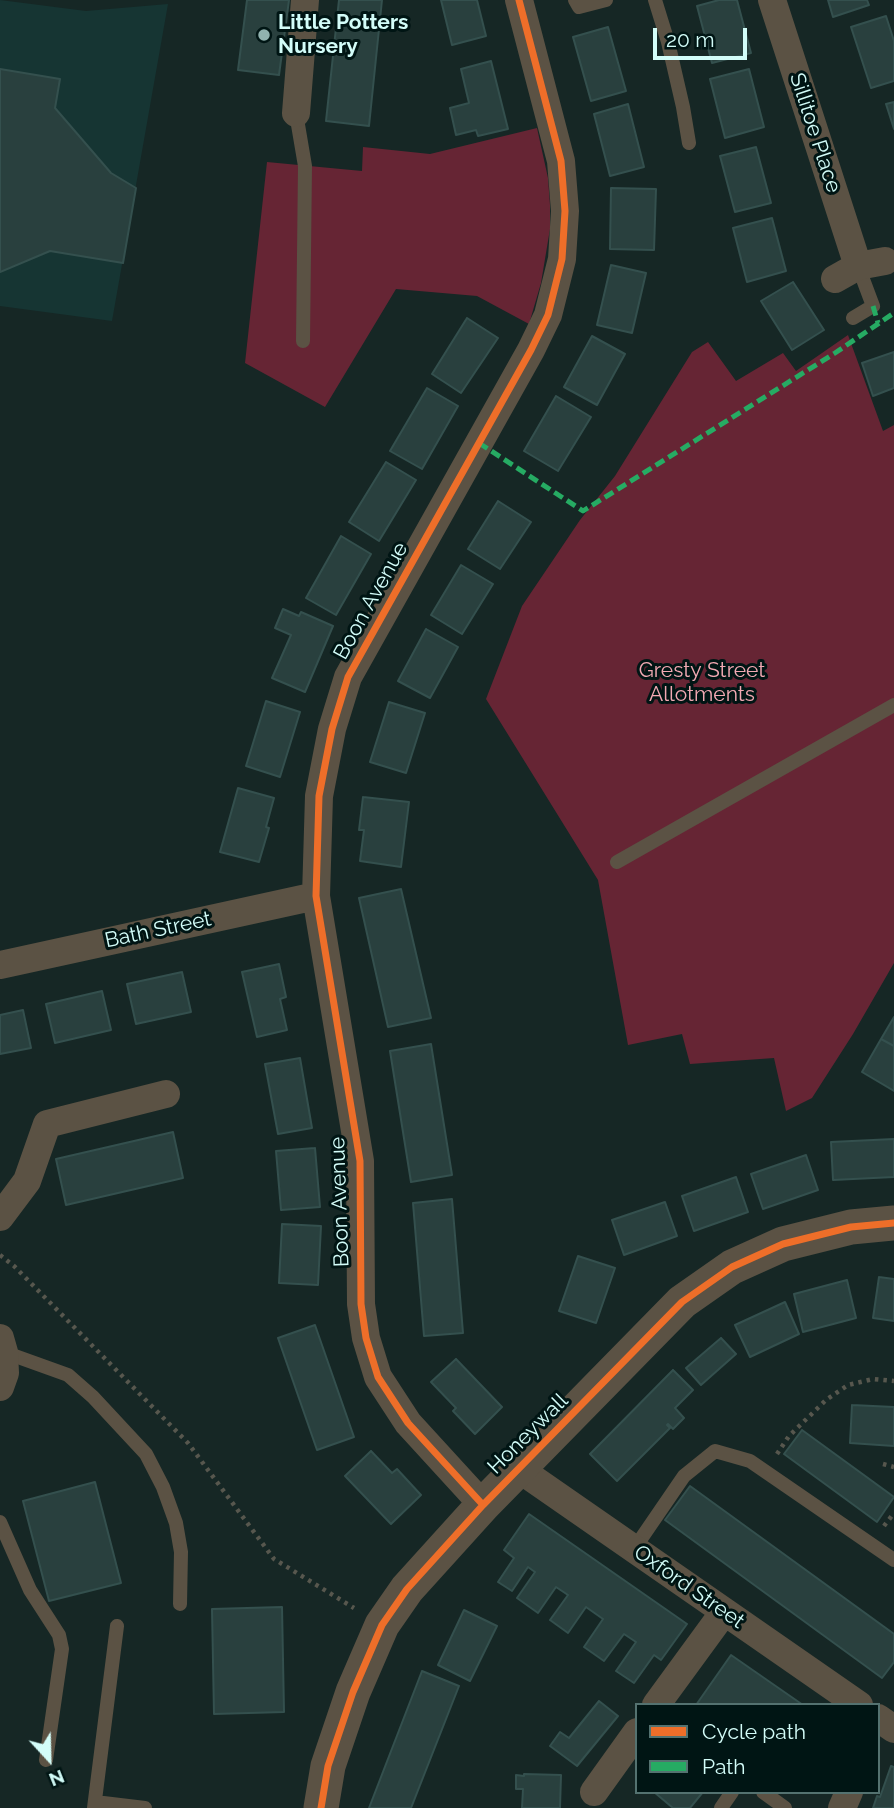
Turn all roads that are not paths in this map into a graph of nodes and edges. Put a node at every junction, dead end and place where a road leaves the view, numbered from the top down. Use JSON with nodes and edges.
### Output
{"nodes":[{"id":1,"x":305,"y":0,"type":"edge"},
{"id":2,"x":519,"y":0,"type":"edge"},
{"id":3,"x":575,"y":0,"type":"edge"},
{"id":4,"x":606,"y":0,"type":"edge"},
{"id":5,"x":655,"y":0,"type":"edge"},
{"id":6,"x":772,"y":0,"type":"edge"},
{"id":7,"x":296,"y":113,"type":"joint"},
{"id":8,"x":689,"y":143,"type":"dead end"},
{"id":9,"x":859,"y":269,"type":"joint"},
{"id":10,"x":853,"y":318,"type":"dead end"},
{"id":11,"x":303,"y":341,"type":"dead end"},
{"id":12,"x":894,"y":705,"type":"edge"},
{"id":13,"x":617,"y":862,"type":"dead end"},
{"id":14,"x":316,"y":896,"type":"junction"},
{"id":15,"x":0,"y":965,"type":"edge"},
{"id":16,"x":166,"y":1094,"type":"dead end"},
{"id":17,"x":0,"y":1217,"type":"edge"},
{"id":18,"x":894,"y":1223,"type":"edge"},
{"id":19,"x":2,"y":1345,"type":"edge"},
{"id":20,"x":0,"y":1387,"type":"edge"},
{"id":21,"x":519,"y":1469,"type":"junction"},
{"id":22,"x":483,"y":1505,"type":"junction"},
{"id":23,"x":0,"y":1522,"type":"edge"},
{"id":24,"x":634,"y":1549,"type":"junction"},
{"id":25,"x":894,"y":1560,"type":"edge"},
{"id":26,"x":180,"y":1604,"type":"dead end"},
{"id":27,"x":724,"y":1612,"type":"junction"},
{"id":28,"x":117,"y":1626,"type":"dead end"},
{"id":29,"x":657,"y":1703,"type":"edge"},
{"id":30,"x":856,"y":1703,"type":"edge"},
{"id":31,"x":635,"y":1735,"type":"edge"},
{"id":32,"x":46,"y":1760,"type":"dead end"},
{"id":33,"x":594,"y":1792,"type":"dead end"},
{"id":34,"x":766,"y":1794,"type":"edge"},
{"id":35,"x":95,"y":1805,"type":"edge"},
{"id":36,"x":145,"y":1808,"type":"edge"},
{"id":37,"x":321,"y":1808,"type":"edge"},
{"id":38,"x":785,"y":1808,"type":"edge"}],
"edges":[{"from":1,"to":7,"type":"street"},
{"from":2,"to":14,"type":"street","name":"Boon Avenue"},
{"from":3,"to":4,"type":"lane"},
{"from":5,"to":8,"type":"lane"},
{"from":6,"to":9,"type":"street","name":"Sillitoe Place"},
{"from":7,"to":11,"type":"lane"},
{"from":9,"to":10,"type":"lane"},
{"from":12,"to":13,"type":"lane"},
{"from":14,"to":15,"type":"street","name":"Bath Street"},
{"from":14,"to":22,"type":"street","name":"Boon Avenue"},
{"from":16,"to":17,"type":"street"},
{"from":18,"to":21,"type":"street","name":"Honeywall"},
{"from":19,"to":20,"type":"street"},
{"from":19,"to":26,"type":"lane"},
{"from":21,"to":22,"type":"street","name":"Honeywall"},
{"from":21,"to":24,"type":"street","name":"Oxford Street"},
{"from":22,"to":37,"type":"street","name":"Honeywall"},
{"from":23,"to":32,"type":"lane"},
{"from":24,"to":25,"type":"lane"},
{"from":24,"to":27,"type":"street","name":"Oxford Street"},
{"from":27,"to":29,"type":"street"},
{"from":27,"to":30,"type":"street","name":"Oxford Street"},
{"from":28,"to":35,"type":"lane"},
{"from":31,"to":33,"type":"street"},
{"from":34,"to":38,"type":"lane"},
{"from":35,"to":36,"type":"lane"}]}
